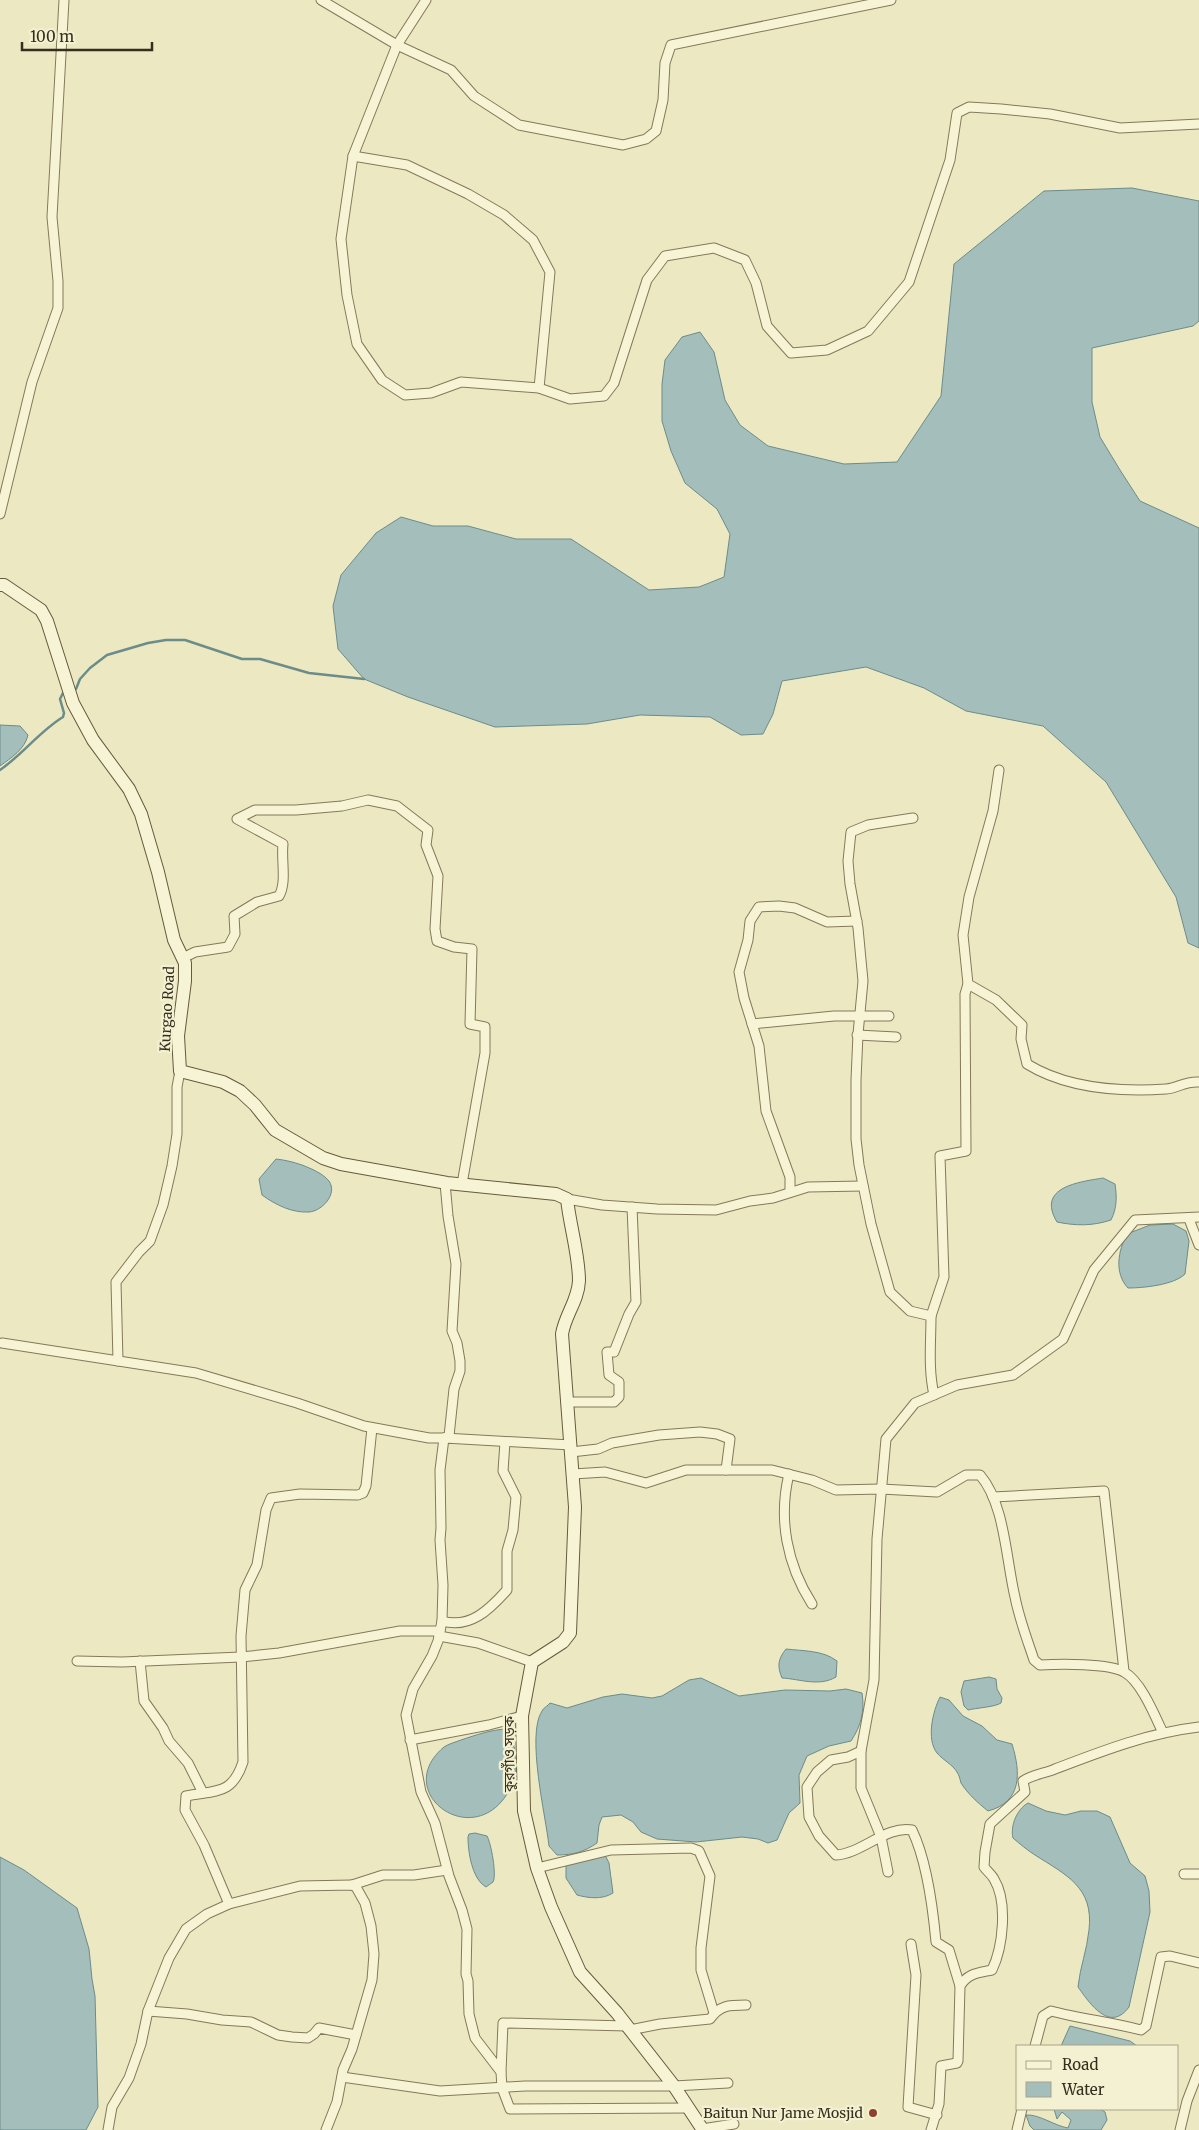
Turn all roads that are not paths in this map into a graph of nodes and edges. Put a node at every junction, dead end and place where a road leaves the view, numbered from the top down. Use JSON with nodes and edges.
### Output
{"nodes":[{"id":1,"x":64,"y":0,"type":"edge"},
{"id":2,"x":321,"y":0,"type":"edge"},
{"id":3,"x":426,"y":0,"type":"edge"},
{"id":4,"x":891,"y":0,"type":"edge"},
{"id":5,"x":397,"y":45,"type":"junction"},
{"id":6,"x":1199,"y":124,"type":"edge"},
{"id":7,"x":353,"y":156,"type":"junction"},
{"id":8,"x":539,"y":388,"type":"junction"},
{"id":9,"x":0,"y":514,"type":"edge"},
{"id":10,"x":0,"y":585,"type":"edge"},
{"id":11,"x":999,"y":770,"type":"dead end"},
{"id":12,"x":913,"y":818,"type":"dead end"},
{"id":13,"x":857,"y":921,"type":"junction"},
{"id":14,"x":183,"y":958,"type":"junction"},
{"id":15,"x":968,"y":984,"type":"junction"},
{"id":16,"x":889,"y":1016,"type":"dead end"},
{"id":17,"x":859,"y":1017,"type":"junction"},
{"id":18,"x":752,"y":1024,"type":"junction"},
{"id":19,"x":858,"y":1035,"type":"junction"},
{"id":20,"x":896,"y":1037,"type":"dead end"},
{"id":21,"x":180,"y":1070,"type":"junction"},
{"id":22,"x":1199,"y":1082,"type":"edge"},
{"id":23,"x":445,"y":1183,"type":"junction"},
{"id":24,"x":462,"y":1184,"type":"junction"},
{"id":25,"x":863,"y":1186,"type":"junction"},
{"id":26,"x":790,"y":1192,"type":"junction"},
{"id":27,"x":567,"y":1200,"type":"junction"},
{"id":28,"x":632,"y":1207,"type":"junction"},
{"id":29,"x":1199,"y":1217,"type":"edge"},
{"id":30,"x":1188,"y":1219,"type":"junction"},
{"id":31,"x":1199,"y":1245,"type":"edge"},
{"id":32,"x":931,"y":1316,"type":"junction"},
{"id":33,"x":2,"y":1343,"type":"dead end"},
{"id":34,"x":118,"y":1361,"type":"junction"},
{"id":35,"x":934,"y":1395,"type":"junction"},
{"id":36,"x":566,"y":1402,"type":"junction"},
{"id":37,"x":372,"y":1428,"type":"junction"},
{"id":38,"x":444,"y":1438,"type":"junction"},
{"id":39,"x":505,"y":1442,"type":"junction"},
{"id":40,"x":571,"y":1449,"type":"junction"},
{"id":41,"x":726,"y":1470,"type":"junction"},
{"id":42,"x":573,"y":1474,"type":"junction"},
{"id":43,"x":789,"y":1474,"type":"junction"},
{"id":44,"x":881,"y":1489,"type":"junction"},
{"id":45,"x":993,"y":1497,"type":"junction"},
{"id":46,"x":812,"y":1604,"type":"dead end"},
{"id":47,"x":442,"y":1621,"type":"junction"},
{"id":48,"x":440,"y":1634,"type":"junction"},
{"id":49,"x":241,"y":1657,"type":"junction"},
{"id":50,"x":76,"y":1661,"type":"dead end"},
{"id":51,"x":140,"y":1661,"type":"junction"},
{"id":52,"x":532,"y":1662,"type":"junction"},
{"id":53,"x":1124,"y":1671,"type":"junction"},
{"id":54,"x":522,"y":1716,"type":"junction"},
{"id":55,"x":1199,"y":1728,"type":"edge"},
{"id":56,"x":1163,"y":1733,"type":"junction"},
{"id":57,"x":410,"y":1740,"type":"junction"},
{"id":58,"x":862,"y":1750,"type":"junction"},
{"id":59,"x":203,"y":1793,"type":"junction"},
{"id":60,"x":881,"y":1837,"type":"junction"},
{"id":61,"x":537,"y":1868,"type":"junction"},
{"id":62,"x":447,"y":1870,"type":"junction"},
{"id":63,"x":888,"y":1872,"type":"dead end"},
{"id":64,"x":1184,"y":1874,"type":"dead end"},
{"id":65,"x":1199,"y":1874,"type":"edge"},
{"id":66,"x":352,"y":1884,"type":"junction"},
{"id":67,"x":229,"y":1904,"type":"junction"},
{"id":68,"x":911,"y":1944,"type":"dead end"},
{"id":69,"x":1199,"y":1963,"type":"edge"},
{"id":70,"x":960,"y":1986,"type":"junction"},
{"id":71,"x":746,"y":2005,"type":"dead end"},
{"id":72,"x":148,"y":2011,"type":"junction"},
{"id":73,"x":714,"y":2013,"type":"junction"},
{"id":74,"x":628,"y":2028,"type":"junction"},
{"id":75,"x":356,"y":2035,"type":"junction"},
{"id":76,"x":1036,"y":2045,"type":"edge"},
{"id":77,"x":1199,"y":2070,"type":"edge"},
{"id":78,"x":501,"y":2072,"type":"junction"},
{"id":79,"x":342,"y":2077,"type":"junction"},
{"id":80,"x":728,"y":2084,"type":"dead end"},
{"id":81,"x":674,"y":2086,"type":"junction"},
{"id":82,"x":502,"y":2088,"type":"junction"},
{"id":83,"x":689,"y":2108,"type":"junction"},
{"id":84,"x":1022,"y":2110,"type":"edge"},
{"id":85,"x":937,"y":2115,"type":"junction"},
{"id":86,"x":734,"y":2124,"type":"dead end"},
{"id":87,"x":702,"y":2129,"type":"edge"},
{"id":88,"x":108,"y":2130,"type":"edge"},
{"id":89,"x":326,"y":2130,"type":"edge"},
{"id":90,"x":931,"y":2130,"type":"edge"},
{"id":91,"x":1017,"y":2130,"type":"edge"},
{"id":92,"x":1180,"y":2130,"type":"edge"}],
"edges":[{"from":1,"to":9,"type":"street"},
{"from":2,"to":5,"type":"street"},
{"from":3,"to":5,"type":"street"},
{"from":4,"to":5,"type":"street"},
{"from":5,"to":7,"type":"street"},
{"from":6,"to":8,"type":"street"},
{"from":7,"to":8,"type":"street"},
{"from":7,"to":8,"type":"street"},
{"from":10,"to":14,"type":"street","name":"Kurgao Road"},
{"from":11,"to":15,"type":"street"},
{"from":12,"to":13,"type":"street"},
{"from":13,"to":17,"type":"street"},
{"from":13,"to":18,"type":"street"},
{"from":14,"to":21,"type":"street","name":"Kurgao Road"},
{"from":14,"to":24,"type":"street"},
{"from":15,"to":22,"type":"street"},
{"from":15,"to":32,"type":"street"},
{"from":16,"to":17,"type":"street"},
{"from":17,"to":18,"type":"street"},
{"from":17,"to":19,"type":"street"},
{"from":18,"to":26,"type":"street"},
{"from":19,"to":20,"type":"street"},
{"from":19,"to":25,"type":"street"},
{"from":21,"to":23,"type":"street","name":"Kurgao Road"},
{"from":21,"to":34,"type":"street"},
{"from":23,"to":24,"type":"street","name":"Kurgao Road"},
{"from":23,"to":38,"type":"street"},
{"from":24,"to":27,"type":"street","name":"Kurgao Road"},
{"from":25,"to":26,"type":"street"},
{"from":25,"to":32,"type":"street"},
{"from":26,"to":28,"type":"street"},
{"from":27,"to":28,"type":"street"},
{"from":27,"to":36,"type":"street"},
{"from":28,"to":36,"type":"street"},
{"from":29,"to":30,"type":"street"},
{"from":30,"to":31,"type":"street"},
{"from":30,"to":35,"type":"street"},
{"from":32,"to":35,"type":"street"},
{"from":33,"to":34,"type":"street"},
{"from":34,"to":37,"type":"street"},
{"from":35,"to":44,"type":"street"},
{"from":36,"to":40,"type":"street"},
{"from":37,"to":38,"type":"street"},
{"from":37,"to":49,"type":"street"},
{"from":38,"to":39,"type":"street"},
{"from":38,"to":47,"type":"street"},
{"from":39,"to":40,"type":"street"},
{"from":39,"to":47,"type":"street"},
{"from":40,"to":41,"type":"street"},
{"from":40,"to":42,"type":"street"},
{"from":41,"to":42,"type":"street"},
{"from":41,"to":43,"type":"street"},
{"from":42,"to":52,"type":"street"},
{"from":43,"to":44,"type":"street"},
{"from":43,"to":46,"type":"street"},
{"from":44,"to":45,"type":"street"},
{"from":44,"to":58,"type":"street"},
{"from":45,"to":53,"type":"street"},
{"from":45,"to":53,"type":"street"},
{"from":47,"to":48,"type":"street"},
{"from":48,"to":49,"type":"street"},
{"from":48,"to":52,"type":"street"},
{"from":48,"to":57,"type":"street"},
{"from":49,"to":51,"type":"street"},
{"from":49,"to":59,"type":"street"},
{"from":50,"to":51,"type":"street"},
{"from":51,"to":59,"type":"street"},
{"from":52,"to":54,"type":"street","name":"কুরগাঁও সড়ক"},
{"from":53,"to":56,"type":"street"},
{"from":54,"to":57,"type":"street"},
{"from":54,"to":61,"type":"street","name":"কুরগাঁও সড়ক"},
{"from":55,"to":56,"type":"street"},
{"from":56,"to":70,"type":"street"},
{"from":57,"to":62,"type":"street"},
{"from":58,"to":60,"type":"street"},
{"from":58,"to":60,"type":"street"},
{"from":59,"to":67,"type":"street"},
{"from":60,"to":63,"type":"street"},
{"from":60,"to":70,"type":"street"},
{"from":61,"to":73,"type":"street"},
{"from":61,"to":74,"type":"street","name":"কুরগাঁও সড়ক"},
{"from":62,"to":66,"type":"street"},
{"from":62,"to":78,"type":"street"},
{"from":64,"to":65,"type":"street"},
{"from":66,"to":67,"type":"street"},
{"from":66,"to":75,"type":"street"},
{"from":67,"to":72,"type":"street"},
{"from":68,"to":85,"type":"street"},
{"from":69,"to":76,"type":"street"},
{"from":70,"to":85,"type":"street"},
{"from":71,"to":73,"type":"street"},
{"from":72,"to":75,"type":"street"},
{"from":72,"to":88,"type":"street"},
{"from":73,"to":74,"type":"street"},
{"from":74,"to":78,"type":"street"},
{"from":74,"to":81,"type":"street","name":"কুরগাঁও সড়ক"},
{"from":75,"to":79,"type":"street"},
{"from":77,"to":92,"type":"street"},
{"from":78,"to":82,"type":"street"},
{"from":79,"to":82,"type":"street"},
{"from":79,"to":89,"type":"street"},
{"from":80,"to":81,"type":"street"},
{"from":81,"to":82,"type":"street"},
{"from":81,"to":83,"type":"street","name":"কুরগাঁও সড়ক"},
{"from":82,"to":83,"type":"street"},
{"from":83,"to":87,"type":"street","name":"কুরগাঁও সড়ক"},
{"from":84,"to":91,"type":"street"},
{"from":85,"to":90,"type":"street"},
{"from":86,"to":87,"type":"street"}]}
